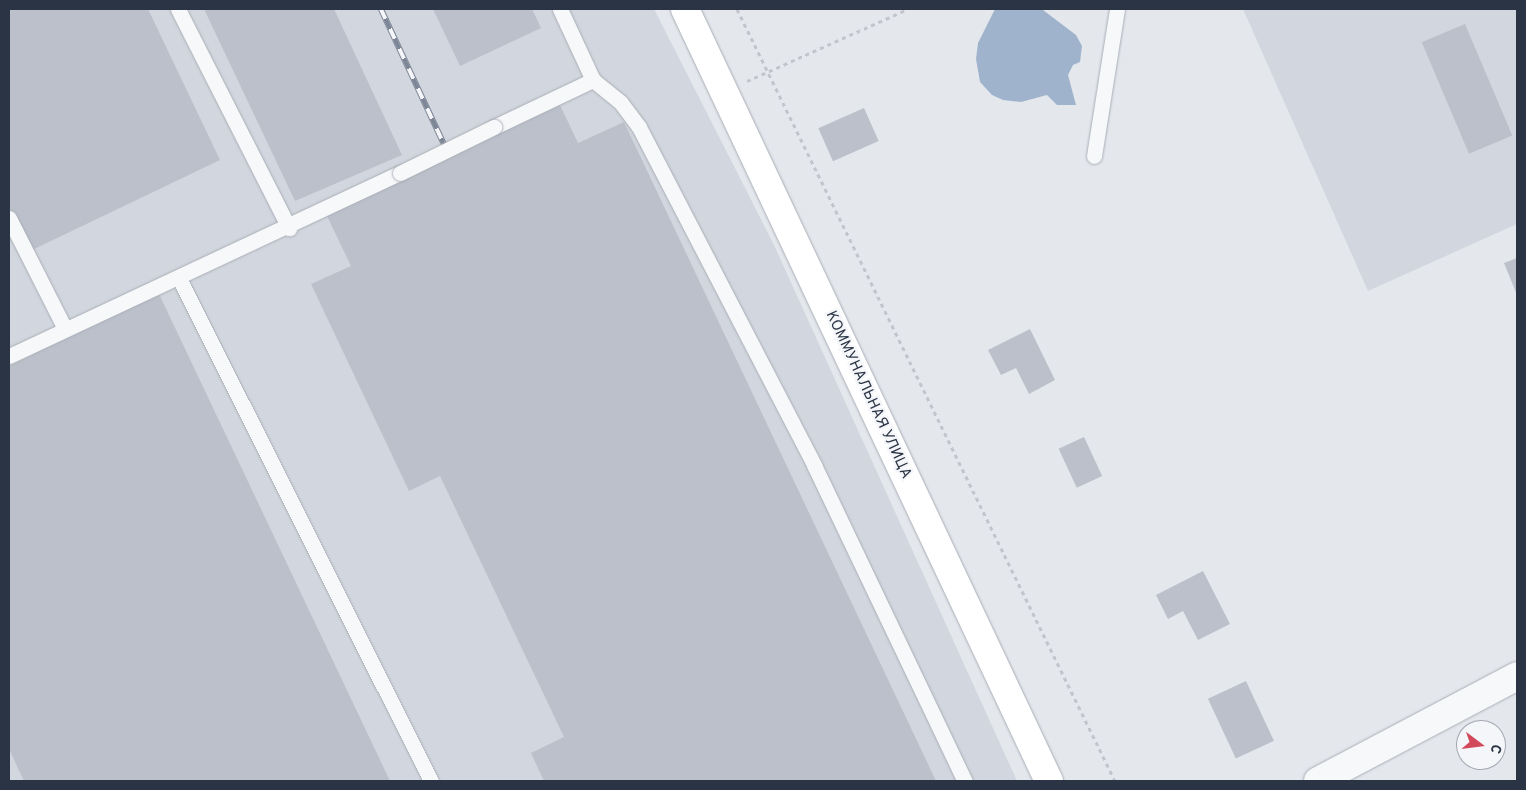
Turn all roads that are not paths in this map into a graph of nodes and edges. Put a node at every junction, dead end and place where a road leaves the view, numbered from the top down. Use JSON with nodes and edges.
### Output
{"nodes":[{"id":1,"x":178,"y":9,"type":"edge"},
{"id":2,"x":560,"y":9,"type":"edge"},
{"id":3,"x":685,"y":9,"type":"edge"},
{"id":4,"x":1117,"y":9,"type":"edge"},
{"id":5,"x":593,"y":80,"type":"junction"},
{"id":6,"x":1094,"y":156,"type":"dead end"},
{"id":7,"x":9,"y":218,"type":"edge"},
{"id":8,"x":289,"y":228,"type":"junction"},
{"id":9,"x":178,"y":278,"type":"junction"},
{"id":10,"x":65,"y":329,"type":"junction"},
{"id":11,"x":14,"y":354,"type":"edge"},
{"id":12,"x":1517,"y":676,"type":"edge"},
{"id":13,"x":431,"y":781,"type":"edge"},
{"id":14,"x":965,"y":781,"type":"edge"},
{"id":15,"x":1049,"y":781,"type":"edge"},
{"id":16,"x":1318,"y":781,"type":"edge"}],
"edges":[{"from":1,"to":8,"type":"lane"},
{"from":2,"to":5,"type":"lane"},
{"from":3,"to":15,"type":"street","name":"КОММУНАЛЬНАЯ УЛИЦА"},
{"from":4,"to":6,"type":"lane"},
{"from":5,"to":8,"type":"lane","bridge":true},
{"from":5,"to":14,"type":"lane"},
{"from":7,"to":10,"type":"lane"},
{"from":8,"to":9,"type":"lane"},
{"from":9,"to":10,"type":"lane"},
{"from":9,"to":13,"type":"lane"},
{"from":10,"to":11,"type":"lane"},
{"from":12,"to":16,"type":"street"}]}
